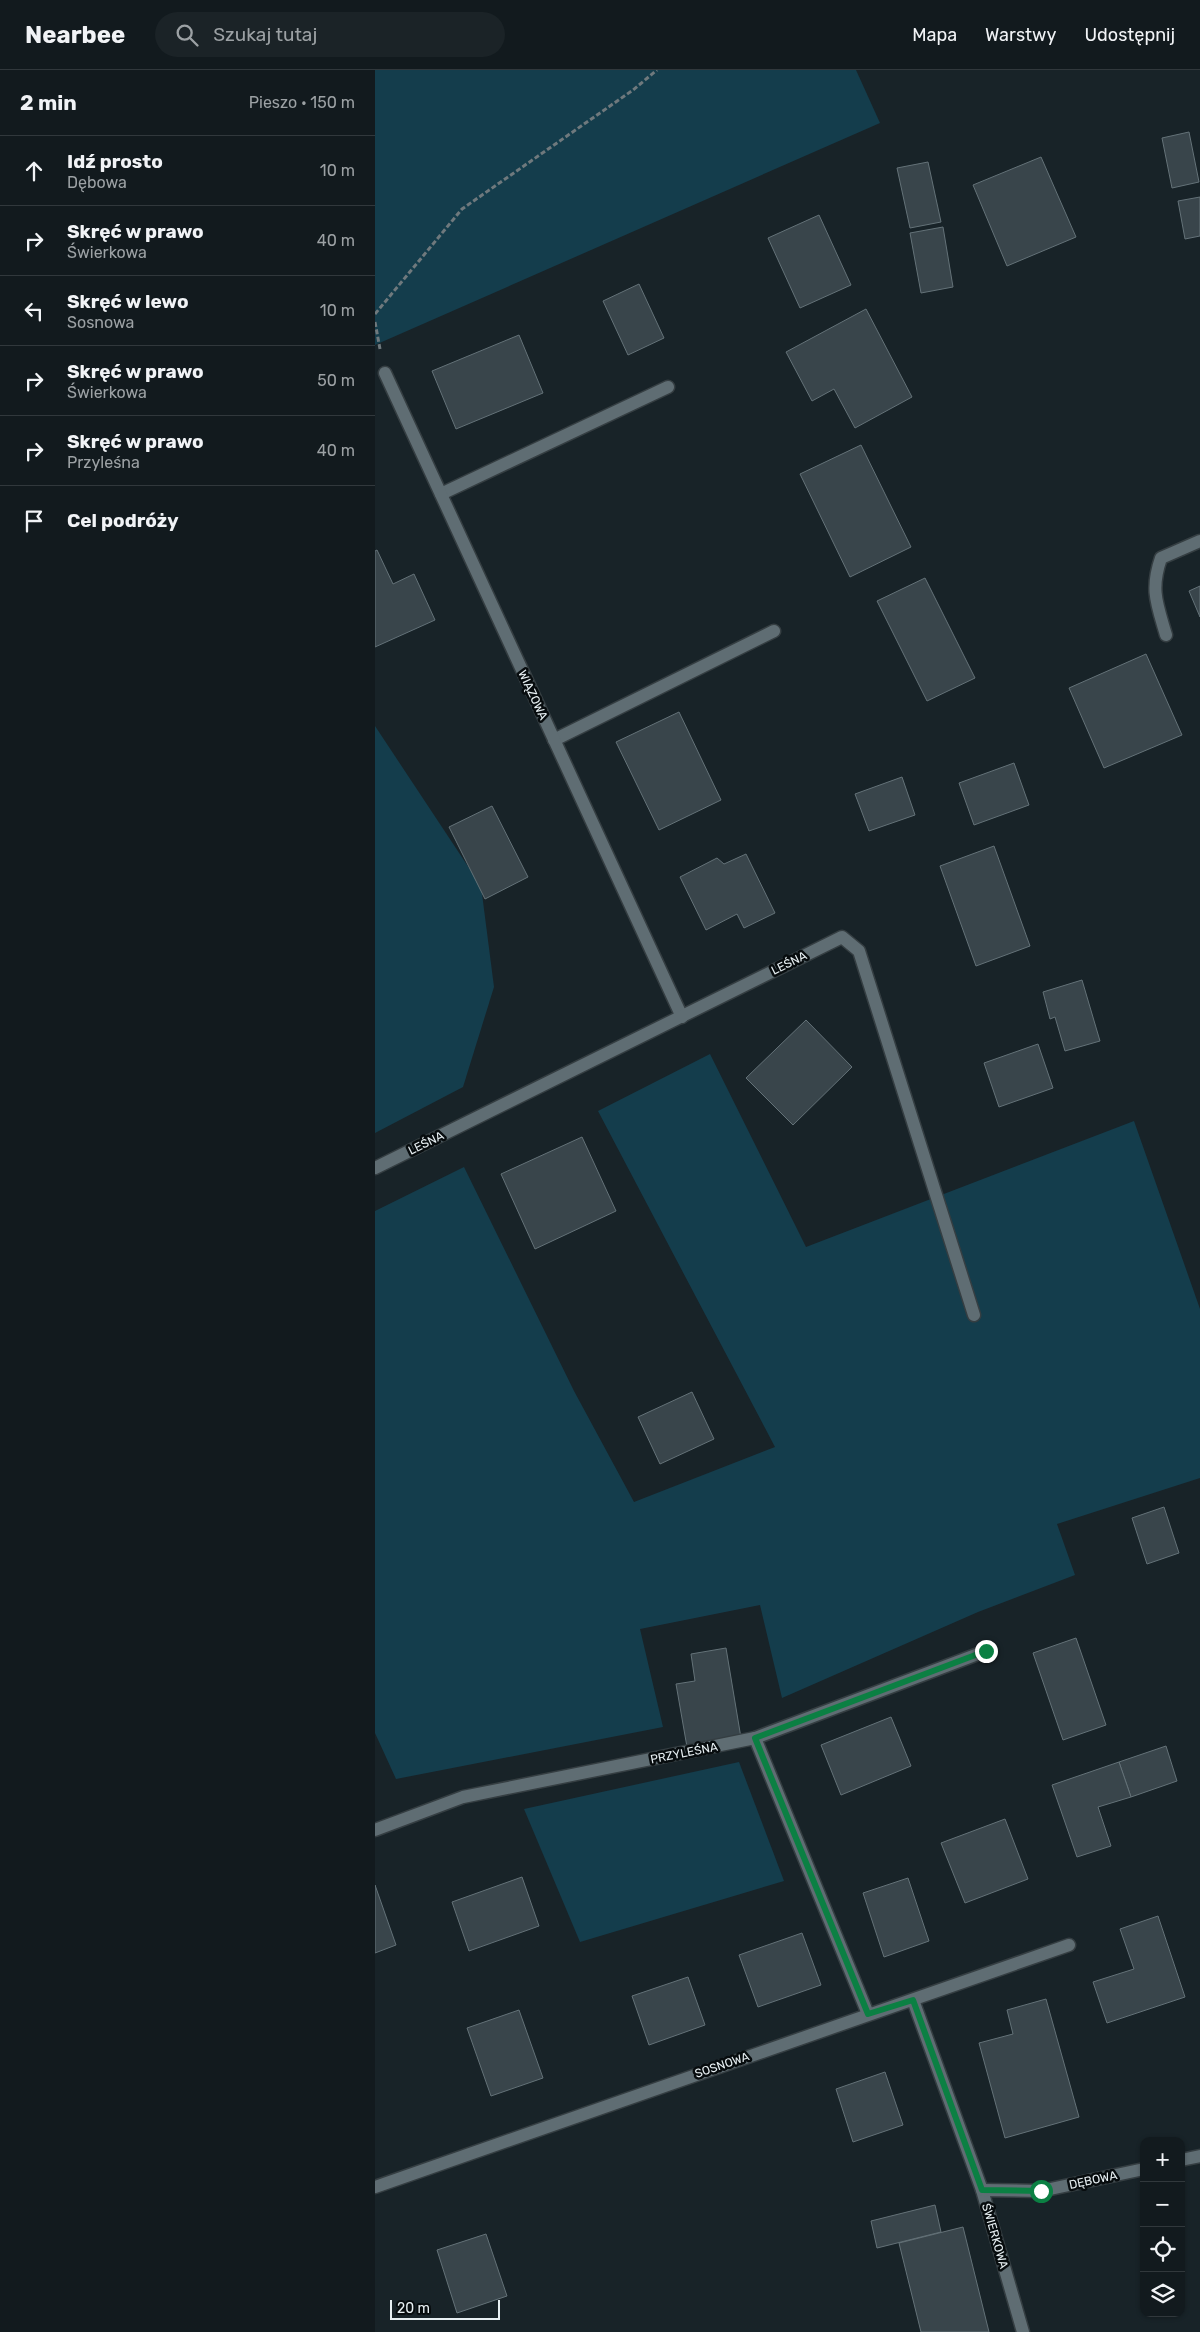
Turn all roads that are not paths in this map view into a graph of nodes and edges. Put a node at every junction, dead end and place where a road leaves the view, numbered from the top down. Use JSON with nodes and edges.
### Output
{"nodes":[{"id":1,"x":385,"y":373,"type":"dead end"},
{"id":2,"x":668,"y":387,"type":"dead end"},
{"id":3,"x":441,"y":494,"type":"junction"},
{"id":4,"x":1200,"y":541,"type":"edge"},
{"id":5,"x":774,"y":631,"type":"dead end"},
{"id":6,"x":1166,"y":635,"type":"dead end"},
{"id":7,"x":554,"y":740,"type":"junction"},
{"id":8,"x":682,"y":1017,"type":"junction"},
{"id":9,"x":375,"y":1168,"type":"edge"},
{"id":10,"x":974,"y":1315,"type":"dead end"},
{"id":11,"x":986,"y":1651,"type":"dead end"},
{"id":12,"x":755,"y":1738,"type":"junction"},
{"id":13,"x":375,"y":1830,"type":"edge"},
{"id":14,"x":1069,"y":1945,"type":"dead end"},
{"id":15,"x":913,"y":2000,"type":"junction"},
{"id":16,"x":868,"y":2014,"type":"junction"},
{"id":17,"x":1200,"y":2156,"type":"edge"},
{"id":18,"x":1185,"y":2159,"type":"edge"},
{"id":19,"x":1140,"y":2170,"type":"edge"},
{"id":20,"x":375,"y":2187,"type":"edge"},
{"id":21,"x":982,"y":2190,"type":"junction"},
{"id":22,"x":1023,"y":2332,"type":"edge"}],
"edges":[{"from":1,"to":3,"type":"street","name":"WIĄZOWA"},
{"from":2,"to":3,"type":"street"},
{"from":3,"to":7,"type":"street","name":"WIĄZOWA"},
{"from":4,"to":6,"type":"street"},
{"from":5,"to":7,"type":"street"},
{"from":7,"to":8,"type":"street","name":"WIĄZOWA"},
{"from":8,"to":9,"type":"street","name":"LEŚNA"},
{"from":8,"to":10,"type":"street","name":"LEŚNA"},
{"from":11,"to":12,"type":"street","name":"PRZYLEŚNA"},
{"from":12,"to":13,"type":"street","name":"PRZYLEŚNA"},
{"from":12,"to":16,"type":"street"},
{"from":14,"to":15,"type":"street","name":"SOSNOWA"},
{"from":15,"to":16,"type":"street","name":"SOSNOWA"},
{"from":15,"to":21,"type":"street","name":"ŚWIERKOWA"},
{"from":16,"to":20,"type":"street","name":"SOSNOWA"},
{"from":17,"to":18,"type":"street"},
{"from":19,"to":21,"type":"street","name":"DĘBOWA"},
{"from":21,"to":22,"type":"street","name":"ŚWIERKOWA"}]}
